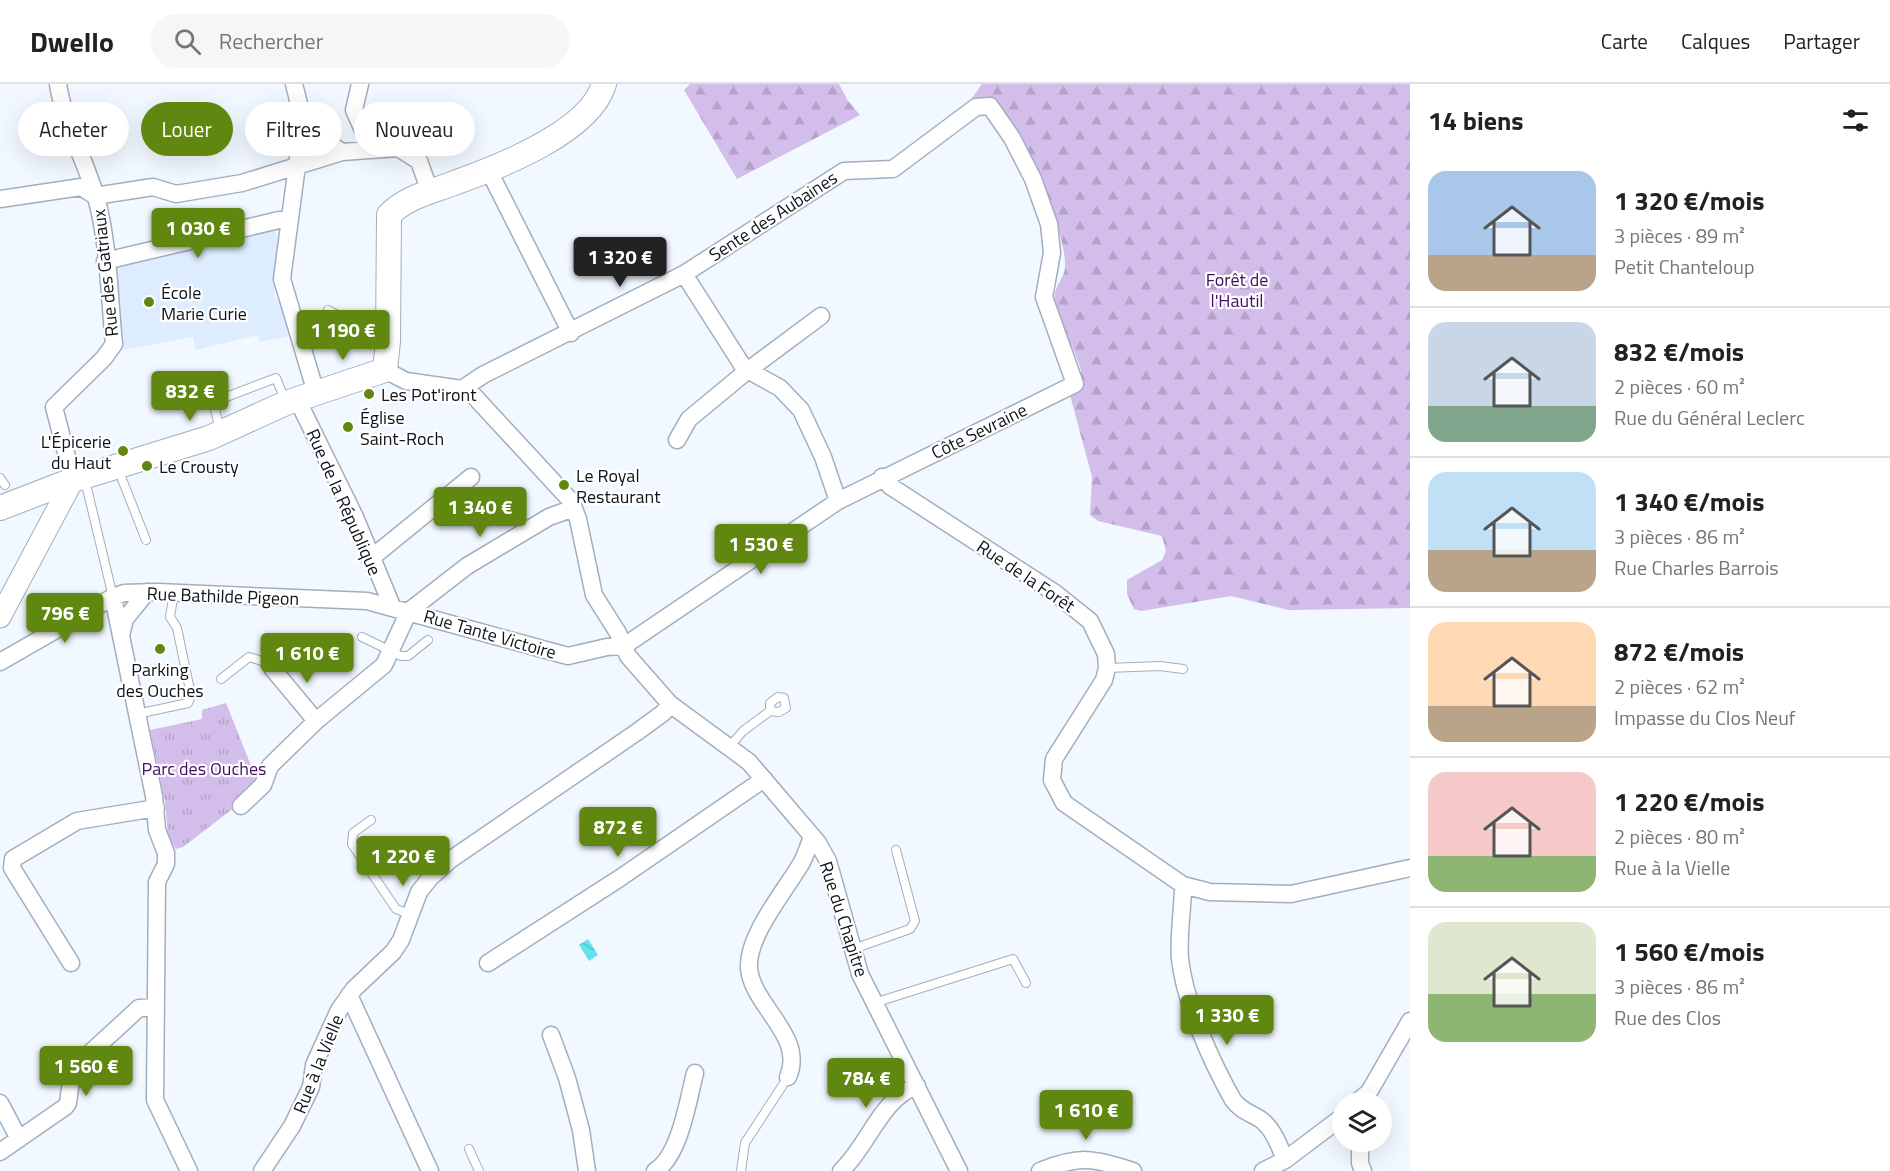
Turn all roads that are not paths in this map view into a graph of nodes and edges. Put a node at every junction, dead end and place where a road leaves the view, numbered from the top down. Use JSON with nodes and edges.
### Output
{"nodes":[{"id":1,"x":58,"y":84,"type":"edge"},
{"id":2,"x":294,"y":84,"type":"edge"},
{"id":3,"x":360,"y":84,"type":"edge"},
{"id":4,"x":604,"y":84,"type":"edge"},
{"id":5,"x":300,"y":102,"type":"edge"},
{"id":6,"x":356,"y":102,"type":"edge"},
{"id":7,"x":354,"y":151,"type":"edge"},
{"id":8,"x":342,"y":152,"type":"edge"},
{"id":9,"x":297,"y":156,"type":"edge"},
{"id":10,"x":328,"y":156,"type":"edge"},
{"id":11,"x":411,"y":156,"type":"edge"},
{"id":12,"x":296,"y":165,"type":"junction"},
{"id":13,"x":489,"y":171,"type":"junction"},
{"id":14,"x":430,"y":192,"type":"junction"},
{"id":15,"x":95,"y":196,"type":"junction"},
{"id":16,"x":0,"y":199,"type":"edge"},
{"id":17,"x":288,"y":221,"type":"junction"},
{"id":18,"x":105,"y":261,"type":"junction"},
{"id":19,"x":684,"y":274,"type":"junction"},
{"id":20,"x":327,"y":310,"type":"dead end"},
{"id":21,"x":822,"y":316,"type":"dead end"},
{"id":22,"x":388,"y":331,"type":"junction"},
{"id":23,"x":571,"y":333,"type":"junction"},
{"id":24,"x":385,"y":370,"type":"junction"},
{"id":25,"x":747,"y":370,"type":"junction"},
{"id":26,"x":1075,"y":384,"type":"joint"},
{"id":27,"x":462,"y":389,"type":"junction"},
{"id":28,"x":300,"y":398,"type":"junction"},
{"id":29,"x":677,"y":440,"type":"dead end"},
{"id":30,"x":117,"y":466,"type":"junction"},
{"id":31,"x":471,"y":477,"type":"dead end"},
{"id":32,"x":882,"y":477,"type":"junction"},
{"id":33,"x":78,"y":478,"type":"junction"},
{"id":34,"x":838,"y":501,"type":"junction"},
{"id":35,"x":0,"y":508,"type":"edge"},
{"id":36,"x":574,"y":508,"type":"junction"},
{"id":37,"x":146,"y":540,"type":"dead end"},
{"id":38,"x":370,"y":559,"type":"junction"},
{"id":39,"x":147,"y":592,"type":"junction"},
{"id":40,"x":174,"y":592,"type":"junction"},
{"id":41,"x":112,"y":597,"type":"junction"},
{"id":42,"x":392,"y":606,"type":"junction"},
{"id":43,"x":409,"y":611,"type":"junction"},
{"id":44,"x":0,"y":617,"type":"edge"},
{"id":45,"x":121,"y":635,"type":"junction"},
{"id":46,"x":362,"y":637,"type":"dead end"},
{"id":47,"x":428,"y":640,"type":"dead end"},
{"id":48,"x":624,"y":646,"type":"junction"},
{"id":49,"x":390,"y":653,"type":"junction"},
{"id":50,"x":0,"y":662,"type":"edge"},
{"id":51,"x":272,"y":668,"type":"joint"},
{"id":52,"x":1107,"y":668,"type":"junction"},
{"id":53,"x":1183,"y":669,"type":"dead end"},
{"id":54,"x":221,"y":679,"type":"dead end"},
{"id":55,"x":670,"y":704,"type":"junction"},
{"id":56,"x":770,"y":711,"type":"dead end"},
{"id":57,"x":136,"y":714,"type":"junction"},
{"id":58,"x":316,"y":721,"type":"junction"},
{"id":59,"x":730,"y":746,"type":"junction"},
{"id":60,"x":764,"y":778,"type":"junction"},
{"id":61,"x":241,"y":806,"type":"dead end"},
{"id":62,"x":156,"y":808,"type":"junction"},
{"id":63,"x":371,"y":820,"type":"dead end"},
{"id":64,"x":812,"y":836,"type":"junction"},
{"id":65,"x":896,"y":850,"type":"dead end"},
{"id":66,"x":1410,"y":868,"type":"edge"},
{"id":67,"x":1184,"y":885,"type":"junction"},
{"id":68,"x":410,"y":914,"type":"junction"},
{"id":69,"x":853,"y":949,"type":"junction"},
{"id":70,"x":71,"y":963,"type":"dead end"},
{"id":71,"x":488,"y":963,"type":"dead end"},
{"id":72,"x":1026,"y":983,"type":"dead end"},
{"id":73,"x":349,"y":995,"type":"junction"},
{"id":74,"x":874,"y":1003,"type":"junction"},
{"id":75,"x":156,"y":1007,"type":"junction"},
{"id":76,"x":1410,"y":1021,"type":"edge"},
{"id":77,"x":551,"y":1035,"type":"dead end"},
{"id":78,"x":695,"y":1073,"type":"dead end"},
{"id":79,"x":788,"y":1077,"type":"joint"},
{"id":80,"x":917,"y":1086,"type":"junction"},
{"id":81,"x":1368,"y":1092,"type":"edge"},
{"id":82,"x":0,"y":1103,"type":"edge"},
{"id":83,"x":1332,"y":1125,"type":"edge"},
{"id":84,"x":19,"y":1139,"type":"junction"},
{"id":85,"x":946,"y":1148,"type":"junction"},
{"id":86,"x":469,"y":1149,"type":"dead end"},
{"id":87,"x":0,"y":1152,"type":"edge"},
{"id":88,"x":1360,"y":1152,"type":"edge"},
{"id":89,"x":1285,"y":1160,"type":"junction"},
{"id":90,"x":189,"y":1171,"type":"edge"},
{"id":91,"x":262,"y":1171,"type":"edge"},
{"id":92,"x":430,"y":1171,"type":"edge"},
{"id":93,"x":479,"y":1171,"type":"edge"},
{"id":94,"x":587,"y":1171,"type":"edge"},
{"id":95,"x":655,"y":1171,"type":"edge"},
{"id":96,"x":741,"y":1171,"type":"edge"},
{"id":97,"x":841,"y":1171,"type":"edge"},
{"id":98,"x":948,"y":1171,"type":"edge"},
{"id":99,"x":959,"y":1171,"type":"edge"},
{"id":100,"x":1041,"y":1171,"type":"edge"},
{"id":101,"x":1133,"y":1171,"type":"edge"},
{"id":102,"x":1263,"y":1171,"type":"edge"},
{"id":103,"x":1363,"y":1171,"type":"edge"}],
"edges":[{"from":1,"to":15,"type":"street","name":"Rue des Gatriaux"},
{"from":2,"to":5,"type":"street","name":"Rue de la République"},
{"from":3,"to":6,"type":"street"},
{"from":4,"to":13,"type":"main road"},
{"from":7,"to":8,"type":"street"},
{"from":9,"to":12,"type":"street","name":"Rue de la République"},
{"from":10,"to":12,"type":"street"},
{"from":11,"to":14,"type":"street"},
{"from":12,"to":15,"type":"street"},
{"from":12,"to":17,"type":"street","name":"Rue de la République"},
{"from":13,"to":14,"type":"main road"},
{"from":13,"to":23,"type":"street"},
{"from":14,"to":22,"type":"main road"},
{"from":15,"to":16,"type":"street"},
{"from":15,"to":18,"type":"street","name":"Rue des Gatriaux"},
{"from":17,"to":18,"type":"street"},
{"from":17,"to":28,"type":"street","name":"Rue de la République"},
{"from":18,"to":33,"type":"street","name":"Rue des Gatriaux"},
{"from":19,"to":23,"type":"street","name":"Sente des Aubaines"},
{"from":19,"to":25,"type":"street"},
{"from":19,"to":26,"type":"street","name":"Sente des Aubaines"},
{"from":20,"to":22,"type":"lane"},
{"from":21,"to":25,"type":"street"},
{"from":22,"to":24,"type":"main road"},
{"from":23,"to":27,"type":"street","name":"Sente des Aubaines"},
{"from":24,"to":27,"type":"street"},
{"from":24,"to":28,"type":"main road"},
{"from":25,"to":29,"type":"street"},
{"from":25,"to":34,"type":"street"},
{"from":26,"to":32,"type":"street","name":"Côte Sevraine"},
{"from":27,"to":36,"type":"street"},
{"from":28,"to":30,"type":"main road"},
{"from":28,"to":38,"type":"street","name":"Rue de la République"},
{"from":30,"to":33,"type":"main road"},
{"from":30,"to":37,"type":"lane"},
{"from":31,"to":38,"type":"street"},
{"from":32,"to":34,"type":"street","name":"Côte Sevraine"},
{"from":32,"to":52,"type":"street","name":"Rue de la Forêt"},
{"from":33,"to":35,"type":"main road"},
{"from":33,"to":41,"type":"lane"},
{"from":33,"to":44,"type":"street"},
{"from":34,"to":48,"type":"street","name":"Côte Sevraine"},
{"from":36,"to":43,"type":"street"},
{"from":36,"to":48,"type":"street","name":"Rue du Chapitre"},
{"from":38,"to":42,"type":"street","name":"Rue de la République"},
{"from":39,"to":40,"type":"street","name":"Rue Bathilde Pigeon"},
{"from":39,"to":41,"type":"street","name":"Rue Bathilde Pigeon"},
{"from":39,"to":45,"type":"street"},
{"from":40,"to":42,"type":"street","name":"Rue Bathilde Pigeon"},
{"from":40,"to":57,"type":"lane"},
{"from":41,"to":45,"type":"street"},
{"from":41,"to":50,"type":"street","name":"Rue Bathilde Pigeon"},
{"from":42,"to":43,"type":"street","name":"Rue Tante Victoire"},
{"from":43,"to":48,"type":"street","name":"Rue Tante Victoire"},
{"from":43,"to":49,"type":"street"},
{"from":45,"to":57,"type":"street"},
{"from":46,"to":49,"type":"lane"},
{"from":47,"to":49,"type":"lane"},
{"from":48,"to":55,"type":"street","name":"Rue du Chapitre"},
{"from":49,"to":58,"type":"street"},
{"from":51,"to":54,"type":"lane"},
{"from":51,"to":58,"type":"street"},
{"from":52,"to":53,"type":"lane"},
{"from":52,"to":67,"type":"street"},
{"from":55,"to":59,"type":"street","name":"Rue du Chapitre"},
{"from":55,"to":68,"type":"street","name":"Rue à la Vielle"},
{"from":56,"to":59,"type":"lane"},
{"from":57,"to":62,"type":"street"},
{"from":58,"to":61,"type":"street"},
{"from":59,"to":60,"type":"street","name":"Rue du Chapitre"},
{"from":60,"to":64,"type":"street","name":"Rue du Chapitre"},
{"from":60,"to":71,"type":"street"},
{"from":62,"to":70,"type":"street"},
{"from":62,"to":75,"type":"street"},
{"from":63,"to":68,"type":"lane"},
{"from":64,"to":69,"type":"street","name":"Rue du Chapitre"},
{"from":64,"to":79,"type":"street"},
{"from":65,"to":69,"type":"lane"},
{"from":66,"to":67,"type":"street"},
{"from":67,"to":89,"type":"street"},
{"from":68,"to":73,"type":"street","name":"Rue à la Vielle"},
{"from":69,"to":74,"type":"street","name":"Rue du Chapitre"},
{"from":72,"to":74,"type":"lane"},
{"from":73,"to":91,"type":"street","name":"Rue à la Vielle"},
{"from":73,"to":92,"type":"street"},
{"from":74,"to":80,"type":"street","name":"Rue du Chapitre"},
{"from":75,"to":84,"type":"street"},
{"from":75,"to":90,"type":"street"},
{"from":76,"to":81,"type":"street"},
{"from":77,"to":94,"type":"street"},
{"from":78,"to":95,"type":"street"},
{"from":79,"to":96,"type":"lane"},
{"from":80,"to":85,"type":"street","name":"Rue du Chapitre"},
{"from":80,"to":97,"type":"street"},
{"from":82,"to":84,"type":"street"},
{"from":83,"to":89,"type":"street"},
{"from":84,"to":87,"type":"street"},
{"from":85,"to":98,"type":"street","name":"Rue du Chapitre"},
{"from":85,"to":99,"type":"street","name":"Rue du Chapitre"},
{"from":86,"to":93,"type":"lane"},
{"from":88,"to":103,"type":"street"},
{"from":89,"to":102,"type":"street"},
{"from":100,"to":101,"type":"street"}]}
